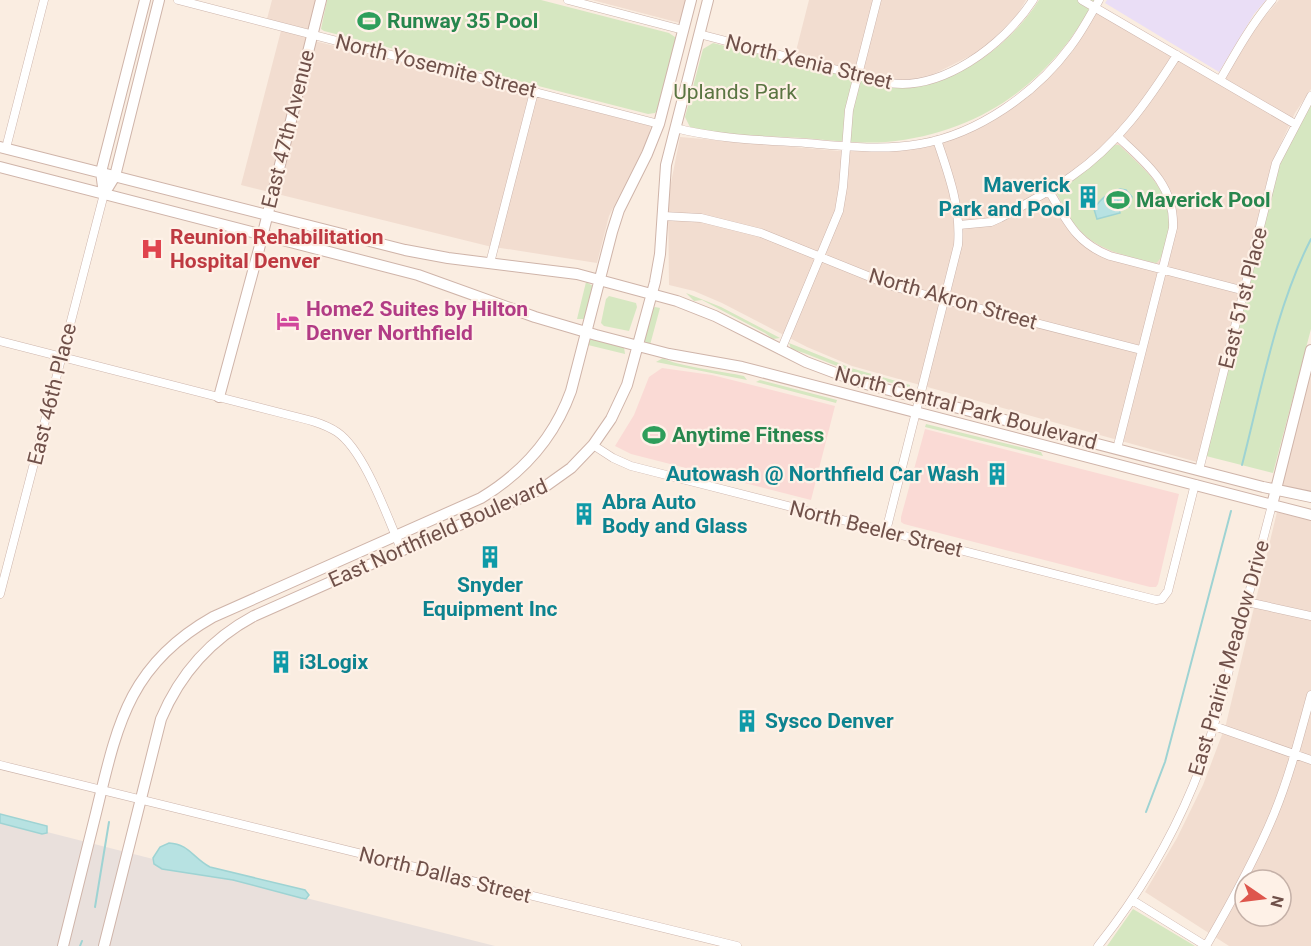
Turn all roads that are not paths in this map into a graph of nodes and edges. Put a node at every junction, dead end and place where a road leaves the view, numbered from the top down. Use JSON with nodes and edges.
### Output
{"nodes":[{"id":1,"x":44,"y":0,"type":"edge"},
{"id":2,"x":145,"y":0,"type":"edge"},
{"id":3,"x":159,"y":0,"type":"edge"},
{"id":4,"x":178,"y":0,"type":"edge"},
{"id":5,"x":321,"y":0,"type":"edge"},
{"id":6,"x":568,"y":0,"type":"edge"},
{"id":7,"x":691,"y":0,"type":"edge"},
{"id":8,"x":708,"y":0,"type":"edge"},
{"id":9,"x":878,"y":0,"type":"edge"},
{"id":10,"x":1033,"y":0,"type":"edge"},
{"id":11,"x":1082,"y":0,"type":"edge"},
{"id":12,"x":1272,"y":0,"type":"edge"},
{"id":13,"x":1097,"y":4,"type":"edge"},
{"id":14,"x":683,"y":30,"type":"junction"},
{"id":15,"x":312,"y":34,"type":"junction"},
{"id":16,"x":699,"y":34,"type":"junction"},
{"id":17,"x":1177,"y":55,"type":"junction"},
{"id":18,"x":858,"y":75,"type":"junction"},
{"id":19,"x":1220,"y":80,"type":"junction"},
{"id":20,"x":534,"y":92,"type":"junction"},
{"id":21,"x":1311,"y":96,"type":"edge"},
{"id":22,"x":659,"y":124,"type":"junction"},
{"id":23,"x":1295,"y":124,"type":"junction"},
{"id":24,"x":675,"y":128,"type":"junction"},
{"id":25,"x":1117,"y":136,"type":"junction"},
{"id":26,"x":938,"y":140,"type":"junction"},
{"id":27,"x":846,"y":146,"type":"junction"},
{"id":28,"x":2,"y":151,"type":"edge"},
{"id":29,"x":0,"y":167,"type":"edge"},
{"id":30,"x":101,"y":172,"type":"junction"},
{"id":31,"x":115,"y":176,"type":"junction"},
{"id":32,"x":1049,"y":191,"type":"junction"},
{"id":33,"x":104,"y":194,"type":"junction"},
{"id":34,"x":267,"y":215,"type":"junction"},
{"id":35,"x":663,"y":216,"type":"junction"},
{"id":36,"x":959,"y":225,"type":"junction"},
{"id":37,"x":262,"y":235,"type":"junction"},
{"id":38,"x":820,"y":257,"type":"junction"},
{"id":39,"x":490,"y":263,"type":"junction"},
{"id":40,"x":1162,"y":269,"type":"junction"},
{"id":41,"x":600,"y":280,"type":"junction"},
{"id":42,"x":1245,"y":291,"type":"junction"},
{"id":43,"x":652,"y":295,"type":"junction"},
{"id":44,"x":945,"y":299,"type":"junction"},
{"id":45,"x":587,"y":332,"type":"junction"},
{"id":46,"x":0,"y":341,"type":"edge"},
{"id":47,"x":639,"y":346,"type":"junction"},
{"id":48,"x":781,"y":350,"type":"junction"},
{"id":49,"x":1142,"y":350,"type":"junction"},
{"id":50,"x":1311,"y":350,"type":"edge"},
{"id":51,"x":61,"y":356,"type":"junction"},
{"id":52,"x":1306,"y":390,"type":"edge"},
{"id":53,"x":219,"y":396,"type":"junction"},
{"id":54,"x":920,"y":399,"type":"junction"},
{"id":55,"x":916,"y":412,"type":"junction"},
{"id":56,"x":593,"y":445,"type":"junction"},
{"id":57,"x":1117,"y":449,"type":"junction"},
{"id":58,"x":1199,"y":470,"type":"junction"},
{"id":59,"x":1195,"y":484,"type":"junction"},
{"id":60,"x":1276,"y":489,"type":"junction"},
{"id":61,"x":1311,"y":497,"type":"edge"},
{"id":62,"x":1272,"y":505,"type":"junction"},
{"id":63,"x":1311,"y":515,"type":"edge"},
{"id":64,"x":886,"y":531,"type":"junction"},
{"id":65,"x":395,"y":536,"type":"junction"},
{"id":66,"x":402,"y":551,"type":"junction"},
{"id":67,"x":0,"y":594,"type":"edge"},
{"id":68,"x":1246,"y":602,"type":"junction"},
{"id":69,"x":1311,"y":616,"type":"edge"},
{"id":70,"x":1311,"y":695,"type":"edge"},
{"id":71,"x":1214,"y":726,"type":"junction"},
{"id":72,"x":1295,"y":754,"type":"junction"},
{"id":73,"x":1311,"y":760,"type":"edge"},
{"id":74,"x":0,"y":765,"type":"edge"},
{"id":75,"x":101,"y":791,"type":"junction"},
{"id":76,"x":140,"y":800,"type":"junction"},
{"id":77,"x":1132,"y":900,"type":"junction"},
{"id":78,"x":63,"y":946,"type":"edge"},
{"id":79,"x":104,"y":946,"type":"edge"},
{"id":80,"x":738,"y":946,"type":"edge"},
{"id":81,"x":1098,"y":946,"type":"edge"},
{"id":82,"x":1206,"y":946,"type":"edge"}],
"edges":[{"from":1,"to":28,"type":"street"},
{"from":2,"to":30,"type":"main road","name":"East 46th Place"},
{"from":3,"to":31,"type":"main road","name":"East 46th Place"},
{"from":4,"to":15,"type":"street","name":"North Yosemite Street"},
{"from":5,"to":15,"type":"main road","name":"East 47th Avenue"},
{"from":6,"to":14,"type":"street"},
{"from":7,"to":14,"type":"main road","name":"East Northfield Boulevard"},
{"from":8,"to":16,"type":"main road","name":"East Northfield Boulevard"},
{"from":9,"to":18,"type":"street"},
{"from":10,"to":18,"type":"street","name":"North Xenia Street"},
{"from":11,"to":13,"type":"street"},
{"from":12,"to":19,"type":"street"},
{"from":13,"to":17,"type":"street"},
{"from":13,"to":26,"type":"street"},
{"from":14,"to":22,"type":"main road","name":"East Northfield Boulevard"},
{"from":15,"to":20,"type":"street","name":"North Yosemite Street"},
{"from":15,"to":34,"type":"main road","name":"East 47th Avenue"},
{"from":16,"to":18,"type":"street","name":"North Xenia Street"},
{"from":16,"to":24,"type":"main road","name":"East Northfield Boulevard"},
{"from":17,"to":19,"type":"street"},
{"from":17,"to":25,"type":"street"},
{"from":18,"to":27,"type":"street"},
{"from":19,"to":23,"type":"street"},
{"from":20,"to":22,"type":"street","name":"North Yosemite Street"},
{"from":20,"to":39,"type":"street"},
{"from":21,"to":23,"type":"street","name":"East 51st Place"},
{"from":22,"to":41,"type":"main road","name":"East Northfield Boulevard"},
{"from":23,"to":42,"type":"street","name":"East 51st Place"},
{"from":24,"to":27,"type":"street"},
{"from":24,"to":35,"type":"main road","name":"East Northfield Boulevard"},
{"from":25,"to":32,"type":"street"},
{"from":25,"to":40,"type":"street"},
{"from":26,"to":27,"type":"street"},
{"from":26,"to":36,"type":"street"},
{"from":27,"to":38,"type":"street"},
{"from":28,"to":30,"type":"main road","name":"North Central Park Boulevard"},
{"from":29,"to":33,"type":"main road","name":"North Central Park Boulevard"},
{"from":30,"to":31,"type":"main road","name":"North Central Park Boulevard"},
{"from":30,"to":33,"type":"main road","name":"East 46th Place"},
{"from":31,"to":33,"type":"main road","name":"East 46th Place"},
{"from":31,"to":34,"type":"main road","name":"North Central Park Boulevard"},
{"from":32,"to":36,"type":"street"},
{"from":32,"to":40,"type":"street"},
{"from":33,"to":37,"type":"main road","name":"North Central Park Boulevard"},
{"from":33,"to":51,"type":"street","name":"East 46th Place"},
{"from":34,"to":37,"type":"main road","name":"East 47th Avenue"},
{"from":34,"to":39,"type":"main road","name":"North Central Park Boulevard"},
{"from":35,"to":38,"type":"street","name":"North Akron Street"},
{"from":35,"to":43,"type":"main road","name":"East Northfield Boulevard"},
{"from":36,"to":44,"type":"street"},
{"from":37,"to":45,"type":"main road","name":"North Central Park Boulevard"},
{"from":37,"to":53,"type":"main road","name":"East 47th Avenue"},
{"from":38,"to":44,"type":"street","name":"North Akron Street"},
{"from":38,"to":48,"type":"street"},
{"from":39,"to":41,"type":"main road","name":"North Central Park Boulevard"},
{"from":40,"to":42,"type":"street"},
{"from":40,"to":49,"type":"street"},
{"from":41,"to":43,"type":"main road","name":"North Central Park Boulevard"},
{"from":41,"to":45,"type":"main road","name":"East Northfield Boulevard"},
{"from":42,"to":58,"type":"street","name":"East 51st Place"},
{"from":43,"to":47,"type":"main road","name":"East Northfield Boulevard"},
{"from":43,"to":48,"type":"main road","name":"North Central Park Boulevard"},
{"from":44,"to":49,"type":"street","name":"North Akron Street"},
{"from":44,"to":54,"type":"street"},
{"from":45,"to":47,"type":"main road","name":"North Central Park Boulevard"},
{"from":45,"to":65,"type":"main road","name":"East Northfield Boulevard"},
{"from":46,"to":51,"type":"street"},
{"from":47,"to":55,"type":"main road","name":"North Central Park Boulevard"},
{"from":47,"to":56,"type":"main road","name":"East Northfield Boulevard"},
{"from":48,"to":54,"type":"main road","name":"North Central Park Boulevard"},
{"from":49,"to":57,"type":"street"},
{"from":50,"to":52,"type":"main road","name":"East Prairie Meadow Drive"},
{"from":51,"to":53,"type":"street"},
{"from":51,"to":67,"type":"street","name":"East 46th Place"},
{"from":52,"to":60,"type":"main road","name":"East Prairie Meadow Drive"},
{"from":53,"to":65,"type":"street"},
{"from":54,"to":55,"type":"street"},
{"from":54,"to":57,"type":"main road","name":"North Central Park Boulevard"},
{"from":55,"to":59,"type":"main road","name":"North Central Park Boulevard"},
{"from":55,"to":64,"type":"street"},
{"from":56,"to":64,"type":"street","name":"North Beeler Street"},
{"from":56,"to":66,"type":"main road","name":"East Northfield Boulevard"},
{"from":57,"to":58,"type":"main road","name":"North Central Park Boulevard"},
{"from":58,"to":60,"type":"main road","name":"North Central Park Boulevard"},
{"from":59,"to":62,"type":"main road","name":"North Central Park Boulevard"},
{"from":59,"to":64,"type":"street","name":"North Beeler Street"},
{"from":60,"to":61,"type":"main road","name":"North Central Park Boulevard"},
{"from":60,"to":62,"type":"main road","name":"East Prairie Meadow Drive"},
{"from":62,"to":63,"type":"main road","name":"North Central Park Boulevard"},
{"from":62,"to":68,"type":"street","name":"East Prairie Meadow Drive"},
{"from":65,"to":66,"type":"street"},
{"from":65,"to":75,"type":"main road","name":"East Northfield Boulevard"},
{"from":66,"to":76,"type":"main road","name":"East Northfield Boulevard"},
{"from":68,"to":69,"type":"street"},
{"from":68,"to":71,"type":"street","name":"East Prairie Meadow Drive"},
{"from":70,"to":72,"type":"street"},
{"from":71,"to":72,"type":"street"},
{"from":71,"to":77,"type":"street","name":"East Prairie Meadow Drive"},
{"from":72,"to":73,"type":"street"},
{"from":72,"to":82,"type":"street"},
{"from":74,"to":75,"type":"street"},
{"from":75,"to":76,"type":"street"},
{"from":75,"to":78,"type":"main road"},
{"from":76,"to":79,"type":"main road"},
{"from":76,"to":80,"type":"street","name":"North Dallas Street"},
{"from":77,"to":81,"type":"street","name":"East Prairie Meadow Drive"},
{"from":77,"to":82,"type":"street"}]}
